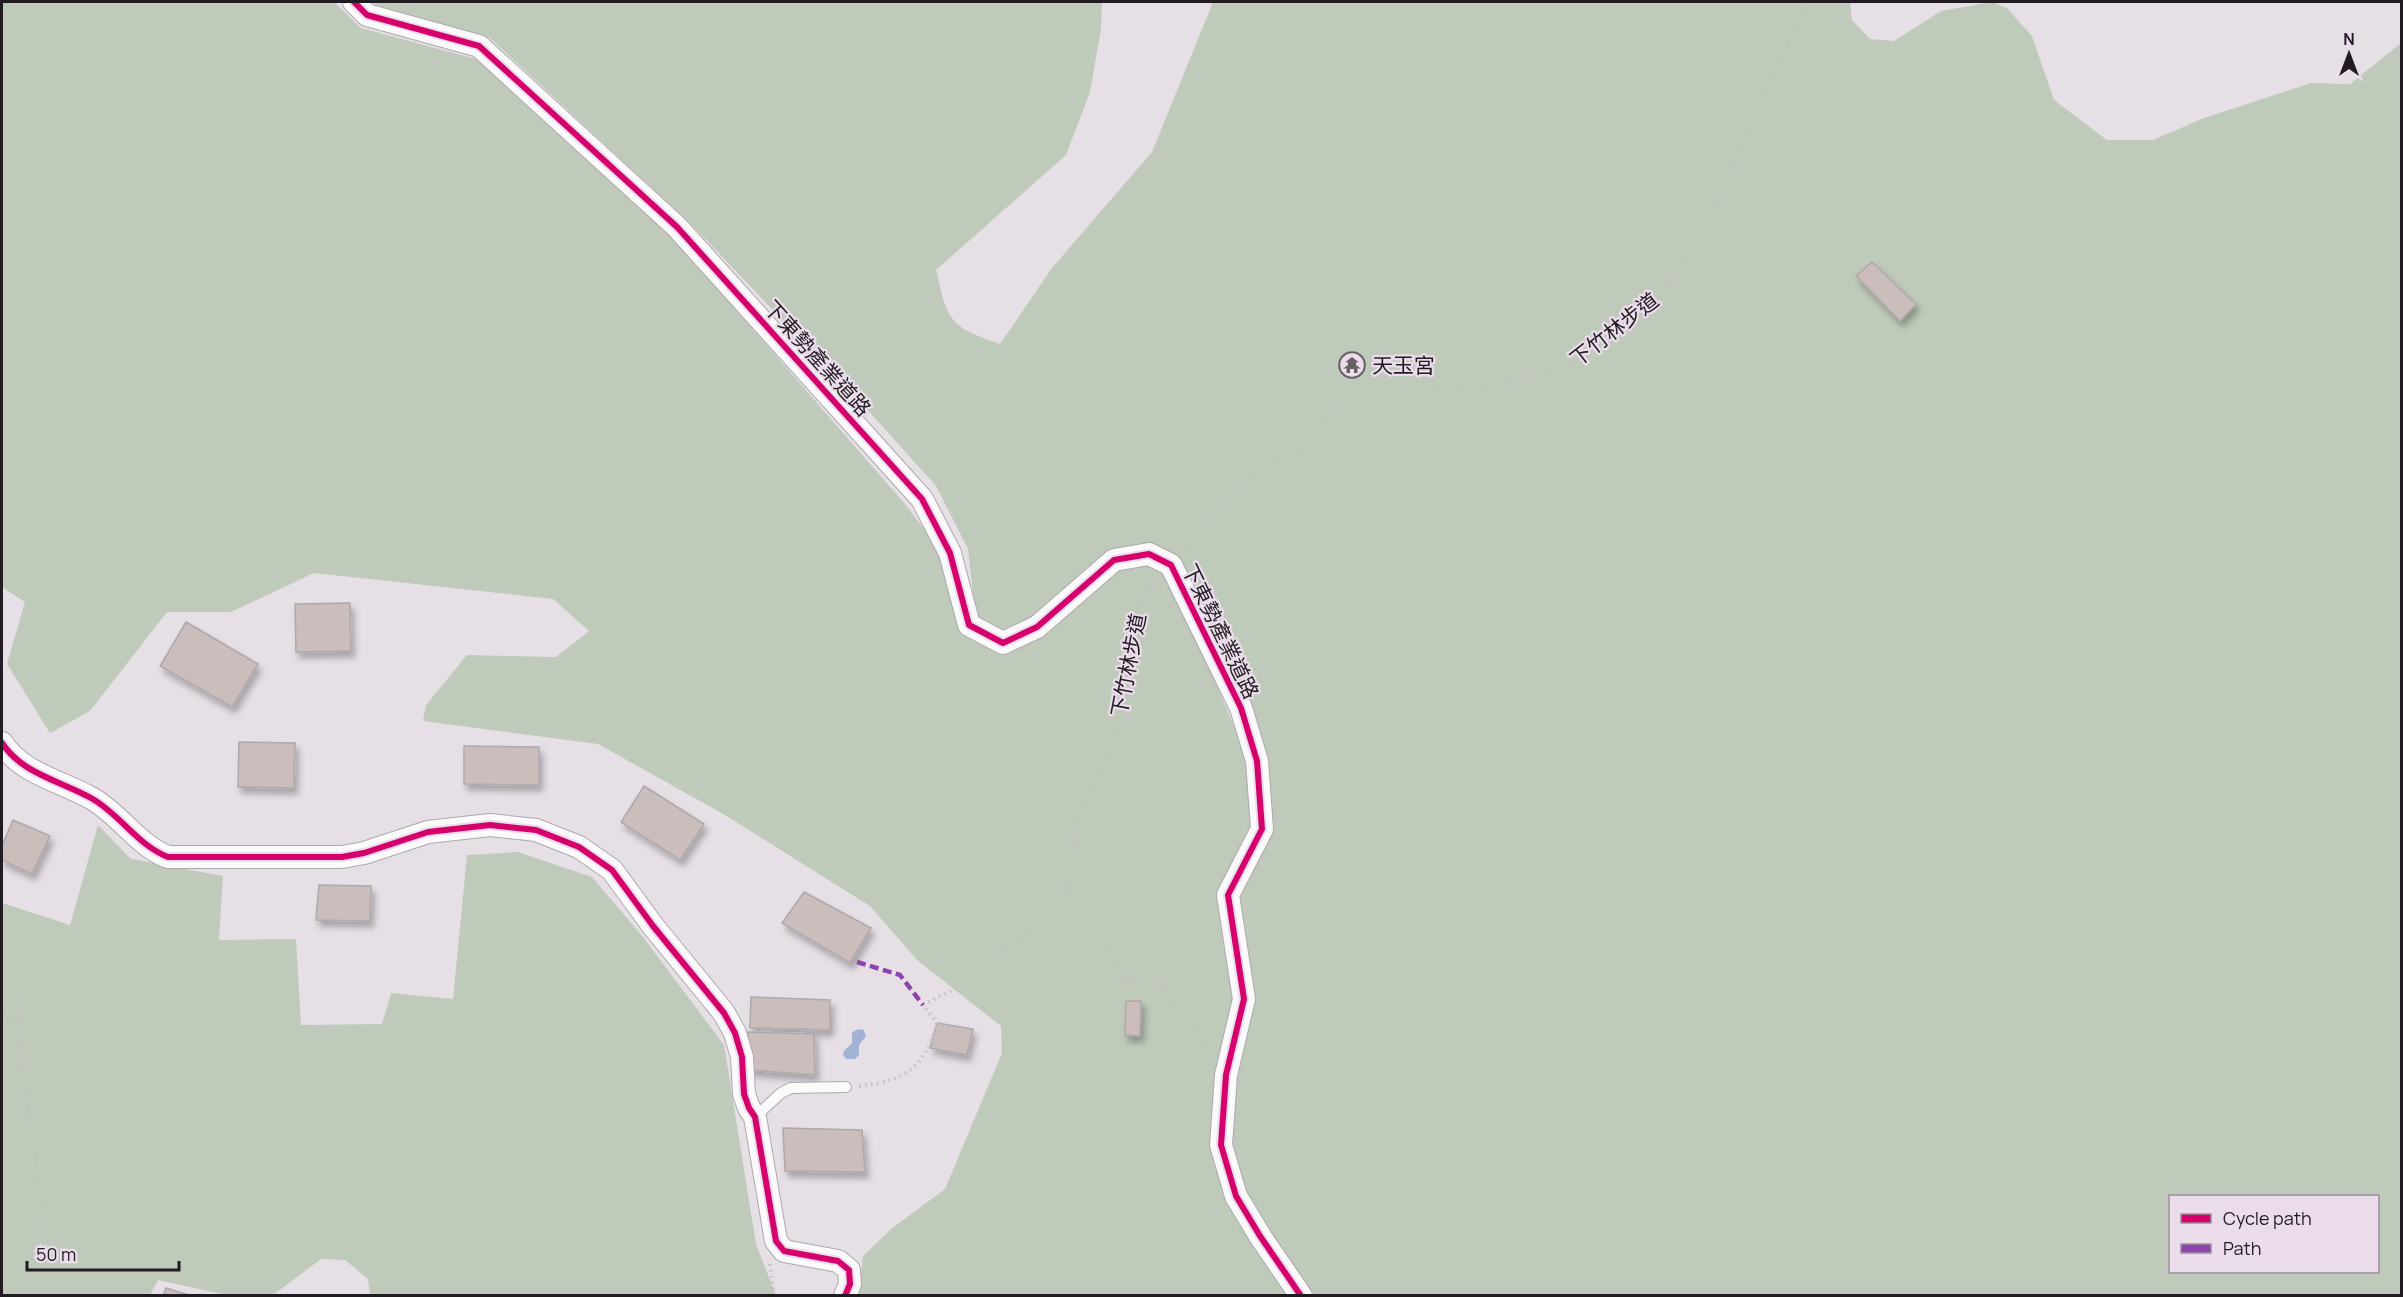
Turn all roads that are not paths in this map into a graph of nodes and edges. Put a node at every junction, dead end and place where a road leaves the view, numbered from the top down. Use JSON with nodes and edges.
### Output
{"nodes":[{"id":1,"x":360,"y":8,"type":"edge"},
{"id":2,"x":2,"y":743,"type":"edge"},
{"id":3,"x":846,"y":1087,"type":"road end"},
{"id":4,"x":755,"y":1117,"type":"junction"},
{"id":5,"x":845,"y":1296,"type":"edge"},
{"id":6,"x":1301,"y":1296,"type":"edge"}],
"edges":[{"from":1,"to":6,"type":"street","name":"下東勢產業道路"},
{"from":2,"to":4,"type":"street"},
{"from":3,"to":4,"type":"lane"},
{"from":4,"to":5,"type":"street"}]}
